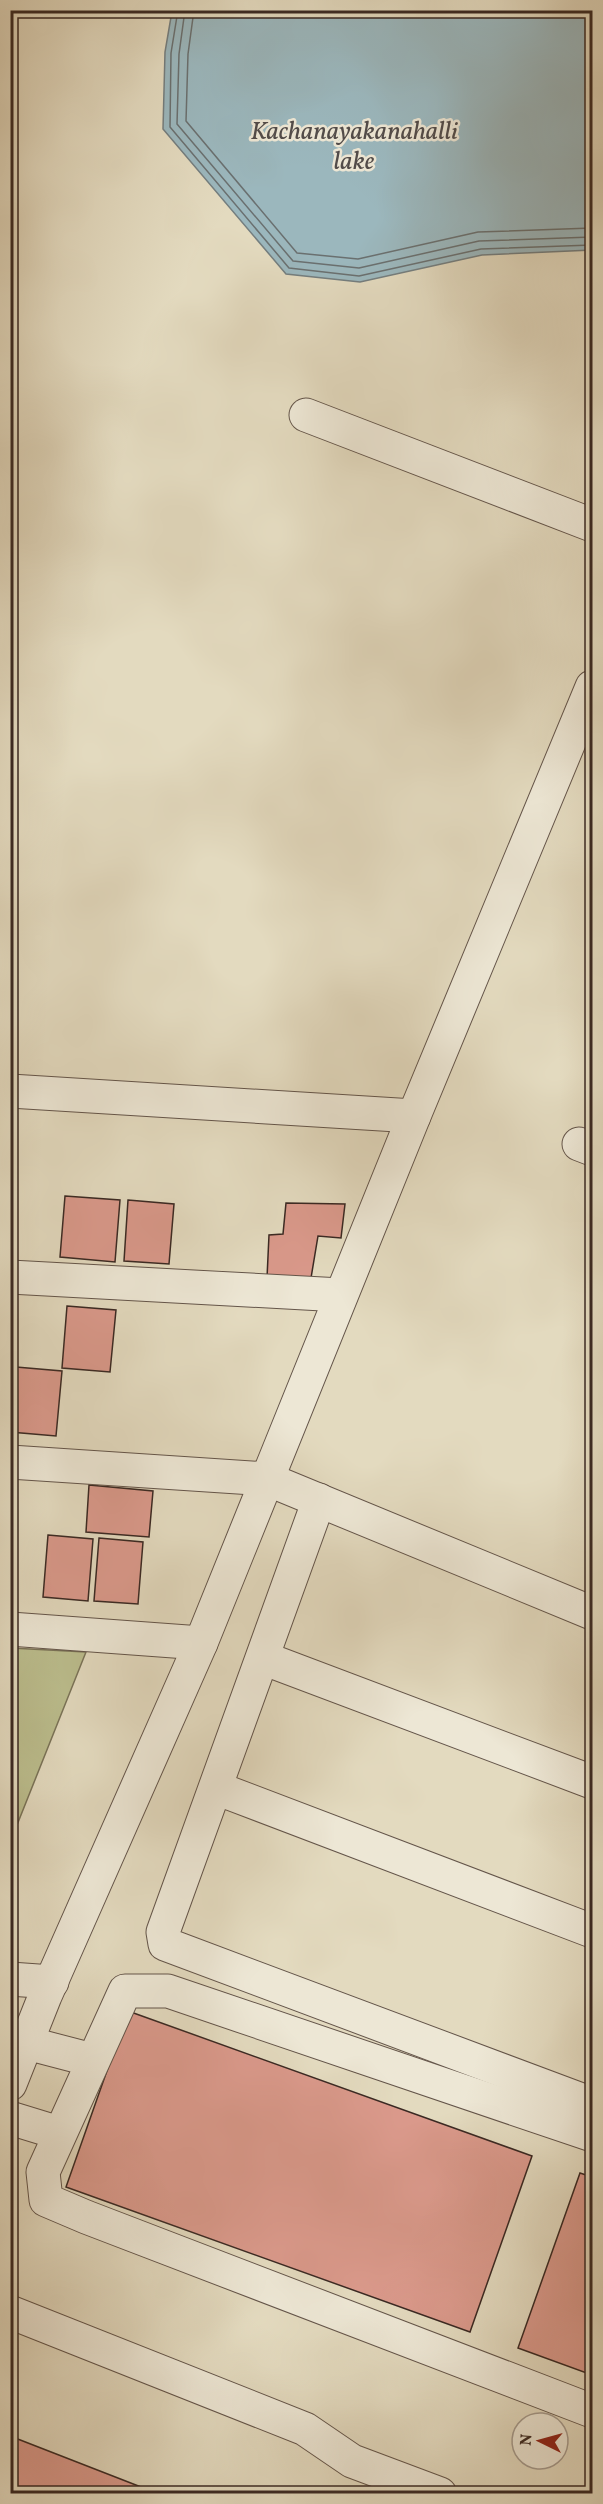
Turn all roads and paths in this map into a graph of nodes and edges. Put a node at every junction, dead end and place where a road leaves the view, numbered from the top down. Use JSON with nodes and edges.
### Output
{"nodes":[{"id":1,"x":306,"y":415,"type":"dead end"},
{"id":2,"x":592,"y":525,"type":"edge"},
{"id":3,"x":592,"y":687,"type":"edge"},
{"id":4,"x":10,"y":1091,"type":"edge"},
{"id":5,"x":414,"y":1116,"type":"junction"},
{"id":6,"x":10,"y":1277,"type":"edge"},
{"id":7,"x":341,"y":1295,"type":"junction"},
{"id":8,"x":10,"y":1462,"type":"edge"},
{"id":9,"x":267,"y":1479,"type":"junction"},
{"id":10,"x":319,"y":1500,"type":"junction"},
{"id":11,"x":592,"y":1613,"type":"edge"},
{"id":12,"x":10,"y":1629,"type":"edge"},
{"id":13,"x":201,"y":1643,"type":"junction"},
{"id":14,"x":263,"y":1658,"type":"junction"},
{"id":15,"x":592,"y":1782,"type":"edge"},
{"id":16,"x":216,"y":1788,"type":"junction"},
{"id":17,"x":592,"y":1930,"type":"edge"},
{"id":18,"x":10,"y":1979,"type":"edge"},
{"id":19,"x":52,"y":1982,"type":"junction"},
{"id":20,"x":27,"y":2043,"type":"junction"},
{"id":21,"x":92,"y":2060,"type":"junction"},
{"id":22,"x":10,"y":2084,"type":"edge"},
{"id":23,"x":592,"y":2104,"type":"edge"},
{"id":24,"x":10,"y":2118,"type":"edge"},
{"id":25,"x":59,"y":2133,"type":"junction"},
{"id":26,"x":592,"y":2135,"type":"edge"},
{"id":27,"x":10,"y":2312,"type":"edge"},
{"id":28,"x":592,"y":2412,"type":"edge"},
{"id":29,"x":440,"y":2493,"type":"edge"}],
"edges":[{"from":1,"to":2,"type":"street"},
{"from":3,"to":5,"type":"street"},
{"from":4,"to":5,"type":"street"},
{"from":5,"to":7,"type":"street"},
{"from":6,"to":7,"type":"street"},
{"from":7,"to":9,"type":"street"},
{"from":8,"to":9,"type":"street"},
{"from":9,"to":10,"type":"street"},
{"from":9,"to":13,"type":"street"},
{"from":10,"to":11,"type":"street"},
{"from":10,"to":14,"type":"street"},
{"from":12,"to":13,"type":"street"},
{"from":13,"to":19,"type":"street"},
{"from":14,"to":15,"type":"street"},
{"from":14,"to":16,"type":"street"},
{"from":16,"to":17,"type":"street"},
{"from":16,"to":23,"type":"street"},
{"from":18,"to":19,"type":"street"},
{"from":19,"to":20,"type":"street"},
{"from":20,"to":21,"type":"street"},
{"from":20,"to":22,"type":"street"},
{"from":21,"to":25,"type":"street"},
{"from":21,"to":26,"type":"street"},
{"from":24,"to":25,"type":"street"},
{"from":25,"to":28,"type":"street"},
{"from":27,"to":29,"type":"street"}]}
